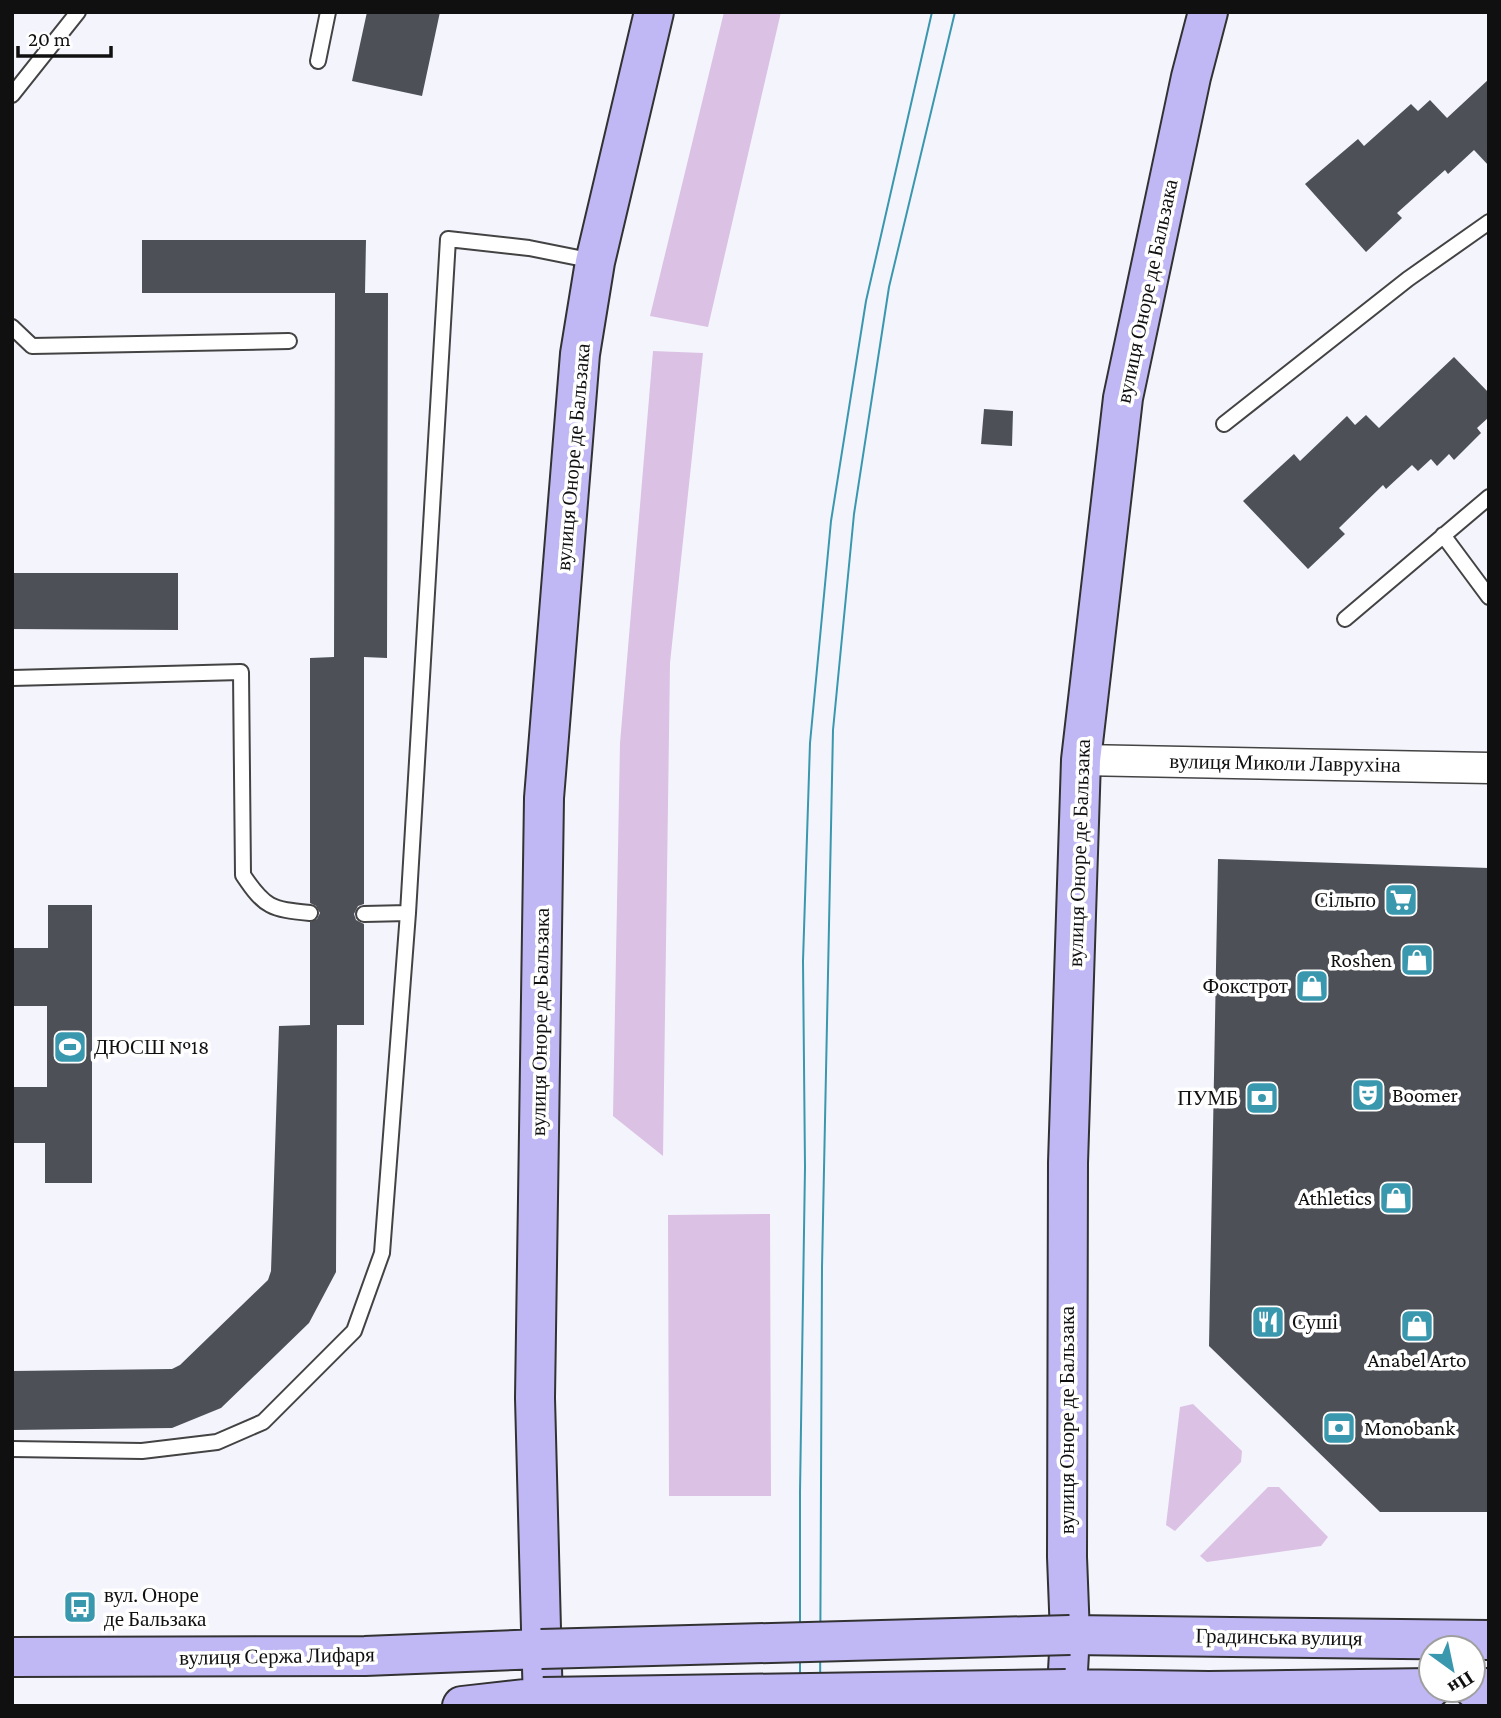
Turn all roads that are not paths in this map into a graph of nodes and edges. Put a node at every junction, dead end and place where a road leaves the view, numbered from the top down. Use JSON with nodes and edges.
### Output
{"nodes":[{"id":1,"x":78,"y":12,"type":"edge"},
{"id":2,"x":328,"y":12,"type":"edge"},
{"id":3,"x":654,"y":12,"type":"edge"},
{"id":4,"x":1208,"y":12,"type":"edge"},
{"id":5,"x":318,"y":61,"type":"dead end"},
{"id":6,"x":12,"y":95,"type":"edge"},
{"id":7,"x":1489,"y":222,"type":"edge"},
{"id":8,"x":595,"y":262,"type":"junction"},
{"id":9,"x":12,"y":327,"type":"edge"},
{"id":10,"x":289,"y":341,"type":"dead end"},
{"id":11,"x":1224,"y":424,"type":"dead end"},
{"id":12,"x":1489,"y":497,"type":"edge"},
{"id":13,"x":1443,"y":535,"type":"junction"},
{"id":14,"x":1489,"y":597,"type":"edge"},
{"id":15,"x":1345,"y":619,"type":"dead end"},
{"id":16,"x":12,"y":678,"type":"edge"},
{"id":17,"x":1081,"y":760,"type":"junction"},
{"id":18,"x":1489,"y":768,"type":"edge"},
{"id":19,"x":310,"y":912,"type":"dead end"},
{"id":20,"x":408,"y":913,"type":"junction"},
{"id":21,"x":364,"y":914,"type":"dead end"},
{"id":22,"x":12,"y":1449,"type":"edge"},
{"id":23,"x":1070,"y":1635,"type":"junction"},
{"id":24,"x":1489,"y":1640,"type":"edge"},
{"id":25,"x":541,"y":1649,"type":"junction"},
{"id":26,"x":12,"y":1657,"type":"edge"},
{"id":27,"x":1417,"y":1688,"type":"edge"},
{"id":28,"x":1066,"y":1697,"type":"edge"},
{"id":29,"x":543,"y":1701,"type":"edge"},
{"id":30,"x":461,"y":1706,"type":"edge"}],
"edges":[{"from":1,"to":6,"type":"lane"},
{"from":2,"to":5,"type":"lane"},
{"from":3,"to":8,"type":"street","name":"вулиця Оноре де Бальзака"},
{"from":4,"to":17,"type":"street","name":"вулиця Оноре де Бальзака"},
{"from":7,"to":11,"type":"lane"},
{"from":8,"to":20,"type":"lane"},
{"from":8,"to":25,"type":"street","name":"вулиця Оноре де Бальзака"},
{"from":9,"to":10,"type":"lane"},
{"from":12,"to":13,"type":"lane"},
{"from":13,"to":14,"type":"lane"},
{"from":13,"to":15,"type":"lane"},
{"from":16,"to":19,"type":"lane"},
{"from":17,"to":18,"type":"street","name":"вулиця Миколи Лаврухіна"},
{"from":17,"to":23,"type":"street","name":"вулиця Оноре де Бальзака"},
{"from":20,"to":21,"type":"lane"},
{"from":20,"to":22,"type":"lane"},
{"from":23,"to":24,"type":"street","name":"Градинська вулиця"},
{"from":23,"to":25,"type":"street","name":"Градинська вулиця","bridge":true},
{"from":23,"to":28,"type":"street","name":"вулиця Оноре де Бальзака"},
{"from":25,"to":26,"type":"street","name":"вулиця Сержа Лифаря"},
{"from":25,"to":29,"type":"street","name":"вулиця Оноре де Бальзака"},
{"from":27,"to":28,"type":"street"},
{"from":28,"to":29,"type":"street","bridge":true},
{"from":29,"to":30,"type":"street"}]}
